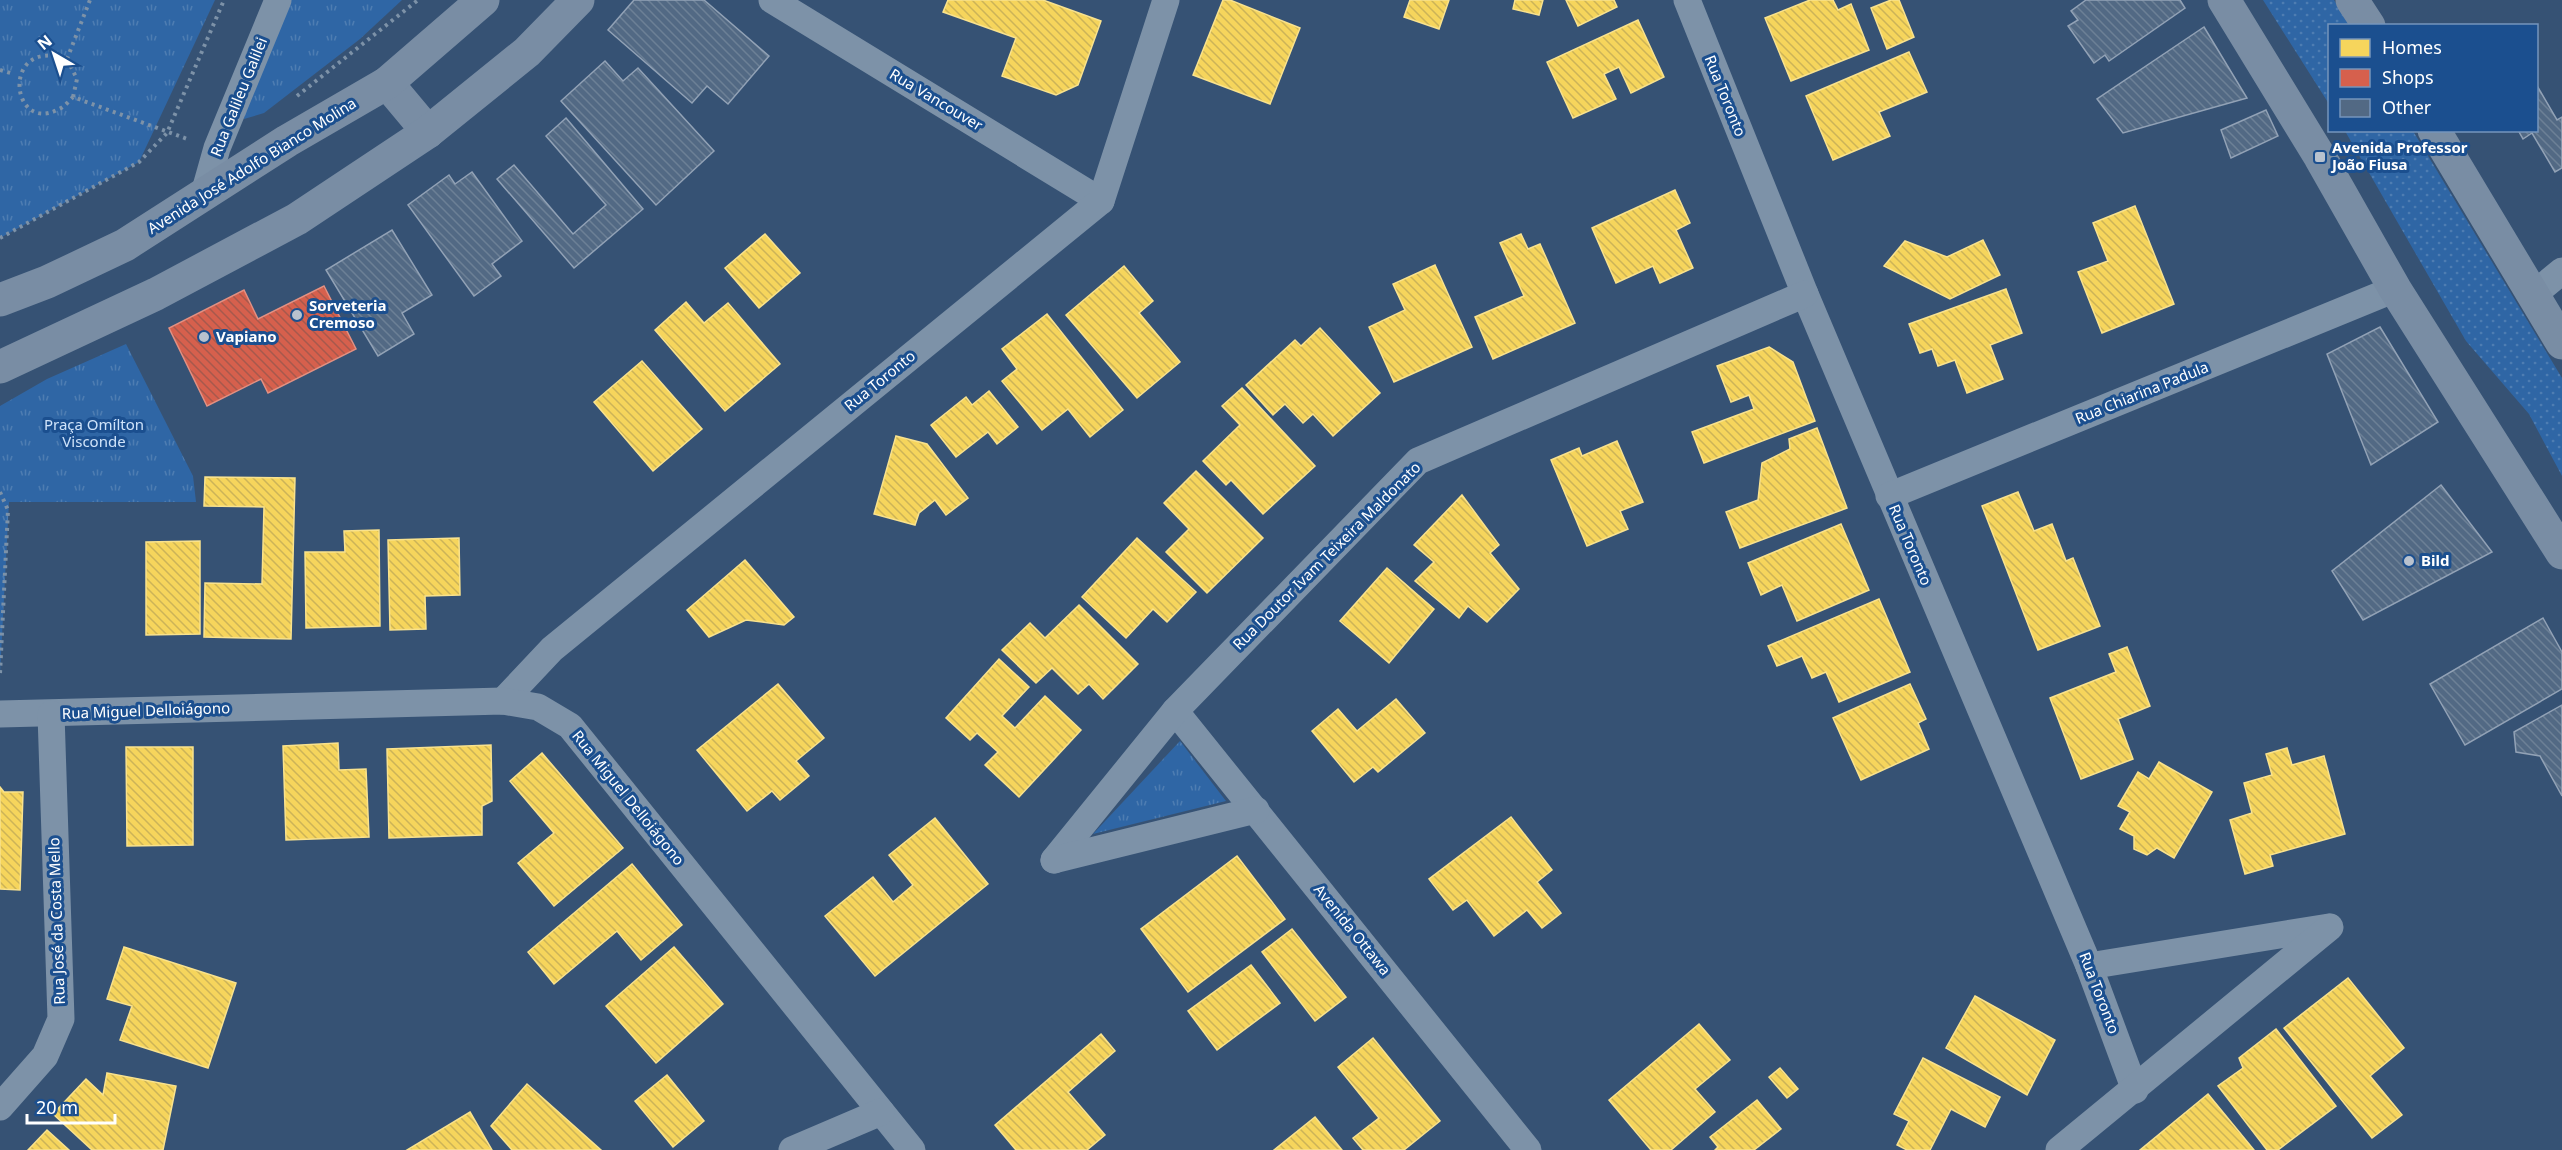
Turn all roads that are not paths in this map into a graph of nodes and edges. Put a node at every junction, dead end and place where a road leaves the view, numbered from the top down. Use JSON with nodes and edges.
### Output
{"nodes":[{"id":1,"x":278,"y":0,"type":"edge"},
{"id":2,"x":483,"y":0,"type":"edge"},
{"id":3,"x":578,"y":0,"type":"edge"},
{"id":4,"x":772,"y":0,"type":"edge"},
{"id":5,"x":1166,"y":0,"type":"edge"},
{"id":6,"x":1686,"y":0,"type":"edge"},
{"id":7,"x":2224,"y":0,"type":"edge"},
{"id":8,"x":2352,"y":0,"type":"edge"},
{"id":9,"x":2368,"y":24,"type":"edge"},
{"id":10,"x":387,"y":83,"type":"junction"},
{"id":11,"x":428,"y":132,"type":"junction"},
{"id":12,"x":2435,"y":132,"type":"edge"},
{"id":13,"x":204,"y":194,"type":"junction"},
{"id":14,"x":1101,"y":201,"type":"junction"},
{"id":15,"x":2562,"y":271,"type":"edge"},
{"id":16,"x":2395,"y":289,"type":"junction"},
{"id":17,"x":1805,"y":294,"type":"junction"},
{"id":18,"x":2534,"y":294,"type":"junction"},
{"id":19,"x":0,"y":300,"type":"edge"},
{"id":20,"x":2562,"y":343,"type":"edge"},
{"id":21,"x":0,"y":367,"type":"edge"},
{"id":22,"x":1889,"y":496,"type":"junction"},
{"id":23,"x":2562,"y":554,"type":"edge"},
{"id":24,"x":503,"y":701,"type":"junction"},
{"id":25,"x":1175,"y":711,"type":"junction"},
{"id":26,"x":0,"y":714,"type":"edge"},
{"id":27,"x":51,"y":714,"type":"junction"},
{"id":28,"x":1256,"y":810,"type":"junction"},
{"id":29,"x":2089,"y":966,"type":"junction"},
{"id":30,"x":2135,"y":1090,"type":"junction"},
{"id":31,"x":0,"y":1107,"type":"edge"},
{"id":32,"x":881,"y":1112,"type":"junction"},
{"id":33,"x":792,"y":1150,"type":"edge"},
{"id":34,"x":912,"y":1150,"type":"edge"},
{"id":35,"x":1528,"y":1150,"type":"edge"},
{"id":36,"x":2059,"y":1150,"type":"edge"}],
"edges":[{"from":1,"to":13,"type":"street","name":"Rua Galileu Galilei"},
{"from":2,"to":10,"type":"main road","name":"Avenida José Adolfo Bianco Molina"},
{"from":3,"to":11,"type":"main road"},
{"from":4,"to":14,"type":"street","name":"Rua Vancouver"},
{"from":5,"to":14,"type":"street"},
{"from":6,"to":17,"type":"street","name":"Rua Toronto"},
{"from":7,"to":16,"type":"main road"},
{"from":8,"to":9,"type":"main road"},
{"from":10,"to":11,"type":"main road"},
{"from":10,"to":13,"type":"main road","name":"Avenida José Adolfo Bianco Molina"},
{"from":11,"to":21,"type":"main road"},
{"from":12,"to":18,"type":"main road"},
{"from":13,"to":19,"type":"main road","name":"Avenida José Adolfo Bianco Molina"},
{"from":14,"to":24,"type":"street","name":"Rua Toronto"},
{"from":15,"to":18,"type":"street"},
{"from":16,"to":22,"type":"street","name":"Rua Chiarina Padula"},
{"from":16,"to":23,"type":"main road"},
{"from":17,"to":22,"type":"street","name":"Rua Toronto"},
{"from":17,"to":25,"type":"street","name":"Rua Doutor Ivam Teixeira Maldonato"},
{"from":18,"to":20,"type":"main road"},
{"from":22,"to":29,"type":"street","name":"Rua Toronto"},
{"from":24,"to":27,"type":"street","name":"Rua Miguel Delloiágono"},
{"from":24,"to":32,"type":"street","name":"Rua Miguel Delloiágono"},
{"from":25,"to":28,"type":"street","name":"Avenida Ottawa"},
{"from":25,"to":28,"type":"street","name":"Rua Doutor Ivam Teixeira Maldonato"},
{"from":26,"to":27,"type":"street","name":"Rua Miguel Delloiágono"},
{"from":27,"to":31,"type":"street","name":"Rua José da Costa Mello"},
{"from":28,"to":35,"type":"street","name":"Avenida Ottawa"},
{"from":29,"to":30,"type":"street","name":"Rua Toronto"},
{"from":29,"to":30,"type":"street"},
{"from":30,"to":36,"type":"street"},
{"from":32,"to":33,"type":"street"},
{"from":32,"to":34,"type":"street","name":"Rua Miguel Delloiágono"}]}
